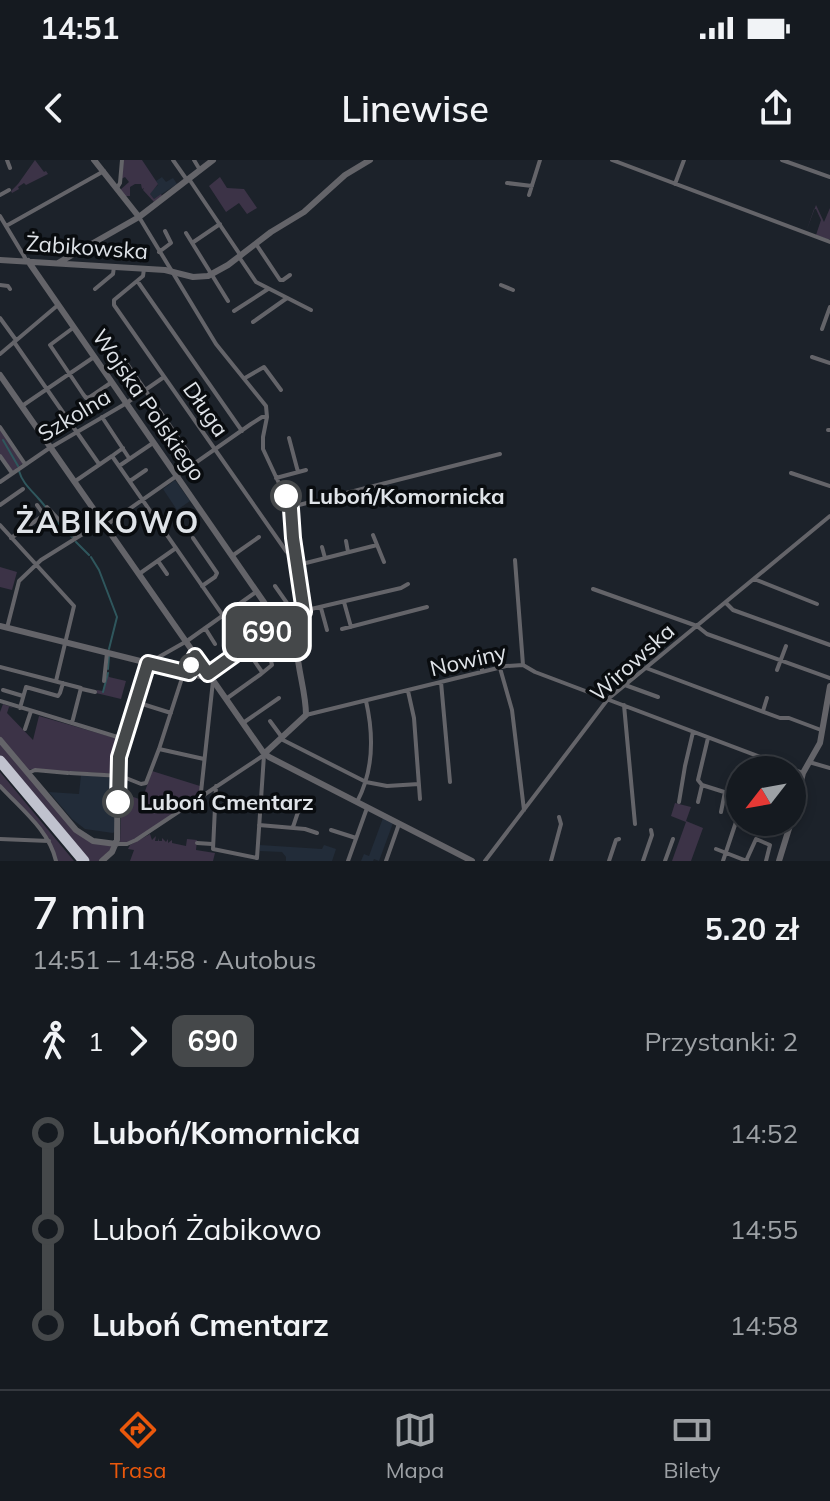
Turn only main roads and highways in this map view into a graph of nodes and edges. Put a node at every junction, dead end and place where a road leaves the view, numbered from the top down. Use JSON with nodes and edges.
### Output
{"nodes":[{"id":1,"x":0,"y":763,"type":"edge"},
{"id":2,"x":82,"y":861,"type":"edge"}],
"edges":[{"from":1,"to":2,"type":"highway"},
{"from":1,"to":2,"type":"highway"}]}
